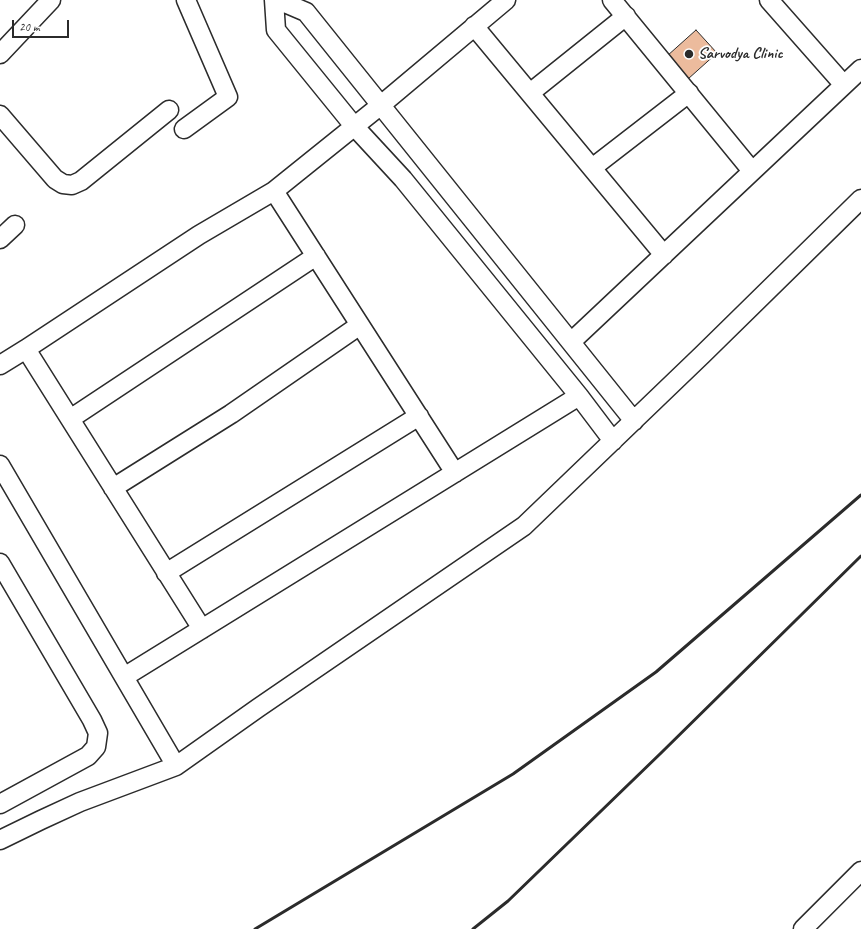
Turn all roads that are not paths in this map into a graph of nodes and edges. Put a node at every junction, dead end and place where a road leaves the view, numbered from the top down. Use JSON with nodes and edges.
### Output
{"nodes":[{"id":1,"x":51,"y":0,"type":"edge"},
{"id":2,"x":186,"y":0,"type":"edge"},
{"id":3,"x":274,"y":0,"type":"edge"},
{"id":4,"x":278,"y":0,"type":"edge"},
{"id":5,"x":506,"y":0,"type":"edge"},
{"id":6,"x":612,"y":0,"type":"edge"},
{"id":7,"x":769,"y":0,"type":"edge"},
{"id":8,"x":626,"y":16,"type":"junction"},
{"id":9,"x":474,"y":26,"type":"junction"},
{"id":10,"x":0,"y":54,"type":"edge"},
{"id":11,"x":861,"y":69,"type":"edge"},
{"id":12,"x":844,"y":85,"type":"junction"},
{"id":13,"x":530,"y":93,"type":"junction"},
{"id":14,"x":688,"y":93,"type":"junction"},
{"id":15,"x":381,"y":105,"type":"junction"},
{"id":16,"x":169,"y":110,"type":"dead end"},
{"id":17,"x":0,"y":115,"type":"edge"},
{"id":18,"x":354,"y":126,"type":"junction"},
{"id":19,"x":184,"y":129,"type":"dead end"},
{"id":20,"x":592,"y":168,"type":"junction"},
{"id":21,"x":752,"y":171,"type":"junction"},
{"id":22,"x":274,"y":191,"type":"junction"},
{"id":23,"x":861,"y":199,"type":"edge"},
{"id":24,"x":15,"y":225,"type":"dead end"},
{"id":25,"x":0,"y":239,"type":"edge"},
{"id":26,"x":664,"y":255,"type":"junction"},
{"id":27,"x":316,"y":256,"type":"junction"},
{"id":28,"x":360,"y":325,"type":"junction"},
{"id":29,"x":571,"y":342,"type":"junction"},
{"id":30,"x":26,"y":349,"type":"junction"},
{"id":31,"x":0,"y":365,"type":"edge"},
{"id":32,"x":579,"y":396,"type":"junction"},
{"id":33,"x":419,"y":416,"type":"junction"},
{"id":34,"x":70,"y":419,"type":"junction"},
{"id":35,"x":634,"y":421,"type":"junction"},
{"id":36,"x":613,"y":441,"type":"junction"},
{"id":37,"x":0,"y":465,"type":"edge"},
{"id":38,"x":456,"y":473,"type":"junction"},
{"id":39,"x":113,"y":488,"type":"junction"},
{"id":40,"x":0,"y":563,"type":"edge"},
{"id":41,"x":166,"y":573,"type":"junction"},
{"id":42,"x":202,"y":629,"type":"junction"},
{"id":43,"x":124,"y":677,"type":"junction"},
{"id":44,"x":176,"y":766,"type":"junction"},
{"id":45,"x":0,"y":804,"type":"edge"},
{"id":46,"x":0,"y":840,"type":"edge"},
{"id":47,"x":861,"y":871,"type":"edge"},
{"id":48,"x":803,"y":929,"type":"edge"}],
"edges":[{"from":1,"to":10,"type":"street"},
{"from":2,"to":19,"type":"street"},
{"from":3,"to":18,"type":"street"},
{"from":4,"to":15,"type":"street"},
{"from":5,"to":9,"type":"street"},
{"from":6,"to":8,"type":"street"},
{"from":7,"to":12,"type":"street"},
{"from":8,"to":13,"type":"street"},
{"from":8,"to":14,"type":"street"},
{"from":9,"to":13,"type":"street"},
{"from":9,"to":15,"type":"street"},
{"from":11,"to":12,"type":"street"},
{"from":12,"to":21,"type":"street"},
{"from":13,"to":20,"type":"street"},
{"from":14,"to":20,"type":"street"},
{"from":14,"to":21,"type":"street"},
{"from":15,"to":18,"type":"street"},
{"from":15,"to":29,"type":"street"},
{"from":16,"to":17,"type":"street"},
{"from":18,"to":22,"type":"street"},
{"from":18,"to":32,"type":"street"},
{"from":20,"to":26,"type":"street"},
{"from":21,"to":26,"type":"street"},
{"from":22,"to":27,"type":"street"},
{"from":22,"to":30,"type":"street"},
{"from":23,"to":35,"type":"street"},
{"from":24,"to":25,"type":"street"},
{"from":26,"to":29,"type":"street"},
{"from":27,"to":28,"type":"street"},
{"from":27,"to":34,"type":"street"},
{"from":28,"to":33,"type":"street"},
{"from":28,"to":39,"type":"street"},
{"from":29,"to":35,"type":"street"},
{"from":30,"to":31,"type":"street"},
{"from":30,"to":34,"type":"street"},
{"from":32,"to":36,"type":"street"},
{"from":32,"to":38,"type":"street"},
{"from":33,"to":38,"type":"street"},
{"from":33,"to":41,"type":"street"},
{"from":34,"to":39,"type":"street"},
{"from":35,"to":36,"type":"street"},
{"from":36,"to":44,"type":"street"},
{"from":37,"to":43,"type":"street"},
{"from":38,"to":42,"type":"street"},
{"from":39,"to":41,"type":"street"},
{"from":40,"to":45,"type":"street"},
{"from":41,"to":42,"type":"street"},
{"from":42,"to":43,"type":"street"},
{"from":43,"to":44,"type":"street"},
{"from":44,"to":46,"type":"street"},
{"from":47,"to":48,"type":"street"}]}
